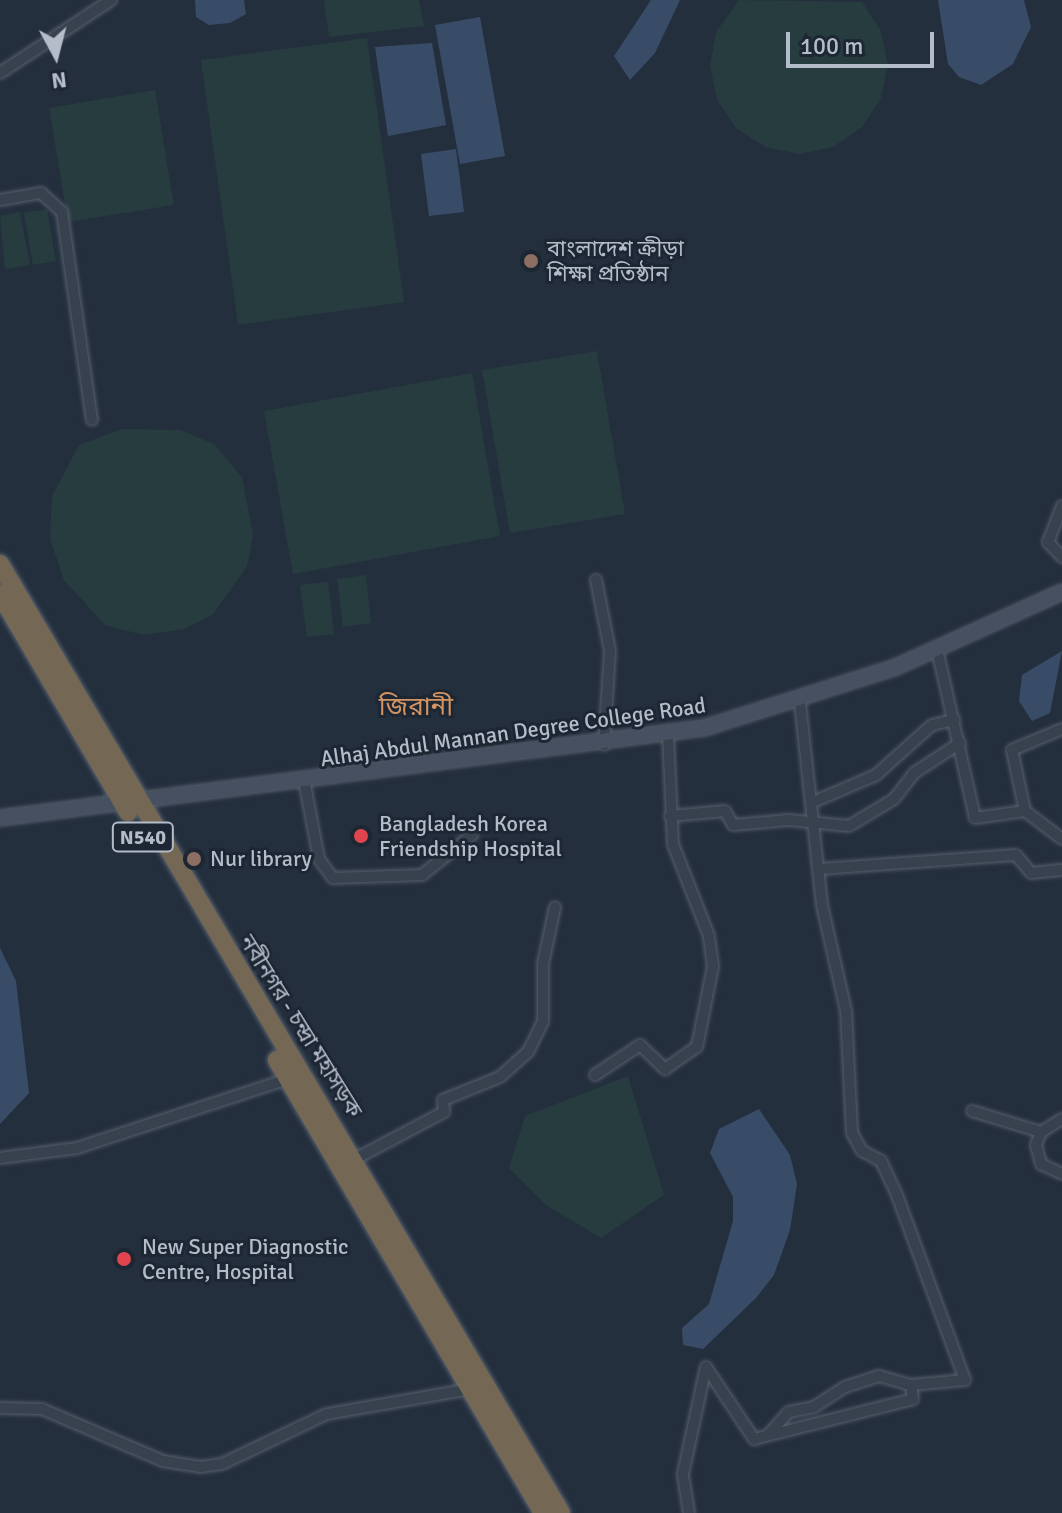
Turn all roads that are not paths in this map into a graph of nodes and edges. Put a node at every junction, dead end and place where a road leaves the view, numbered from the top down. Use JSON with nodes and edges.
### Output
{"nodes":[{"id":1,"x":111,"y":0,"type":"edge"},
{"id":2,"x":0,"y":73,"type":"edge"},
{"id":3,"x":0,"y":200,"type":"edge"},
{"id":4,"x":92,"y":420,"type":"dead end"},
{"id":5,"x":1062,"y":506,"type":"edge"},
{"id":6,"x":1062,"y":557,"type":"edge"},
{"id":7,"x":0,"y":564,"type":"edge"},
{"id":8,"x":596,"y":580,"type":"dead end"},
{"id":9,"x":1062,"y":592,"type":"edge"},
{"id":10,"x":2,"y":601,"type":"edge"},
{"id":11,"x":937,"y":649,"type":"junction"},
{"id":12,"x":800,"y":703,"type":"junction"},
{"id":13,"x":954,"y":720,"type":"junction"},
{"id":14,"x":1062,"y":729,"type":"edge"},
{"id":15,"x":668,"y":734,"type":"junction"},
{"id":16,"x":960,"y":743,"type":"junction"},
{"id":17,"x":604,"y":745,"type":"junction"},
{"id":18,"x":305,"y":785,"type":"junction"},
{"id":19,"x":813,"y":802,"type":"junction"},
{"id":20,"x":132,"y":807,"type":"junction"},
{"id":21,"x":1025,"y":811,"type":"junction"},
{"id":22,"x":670,"y":816,"type":"junction"},
{"id":23,"x":0,"y":818,"type":"edge"},
{"id":24,"x":815,"y":824,"type":"junction"},
{"id":25,"x":473,"y":834,"type":"dead end"},
{"id":26,"x":1062,"y":839,"type":"edge"},
{"id":27,"x":819,"y":869,"type":"junction"},
{"id":28,"x":1062,"y":870,"type":"edge"},
{"id":29,"x":555,"y":907,"type":"dead end"},
{"id":30,"x":595,"y":1075,"type":"dead end"},
{"id":31,"x":294,"y":1076,"type":"junction"},
{"id":32,"x":972,"y":1111,"type":"dead end"},
{"id":33,"x":1062,"y":1119,"type":"edge"},
{"id":34,"x":1041,"y":1132,"type":"junction"},
{"id":35,"x":0,"y":1158,"type":"edge"},
{"id":36,"x":355,"y":1159,"type":"junction"},
{"id":37,"x":1062,"y":1174,"type":"edge"},
{"id":38,"x":911,"y":1385,"type":"junction"},
{"id":39,"x":470,"y":1389,"type":"junction"},
{"id":40,"x":0,"y":1408,"type":"edge"},
{"id":41,"x":767,"y":1435,"type":"junction"},
{"id":42,"x":543,"y":1513,"type":"edge"},
{"id":43,"x":561,"y":1513,"type":"edge"},
{"id":44,"x":689,"y":1513,"type":"edge"}],
"edges":[{"from":1,"to":2,"type":"street"},
{"from":3,"to":4,"type":"street"},
{"from":5,"to":6,"type":"street"},
{"from":7,"to":20,"type":"highway","name":"নবীনগর - চন্দ্রা মহাসড়ক","number":"N540"},
{"from":8,"to":17,"type":"street"},
{"from":9,"to":11,"type":"street","name":"Alhaj Abdul Mannan Degree College Road"},
{"from":10,"to":20,"type":"highway","name":"নবীনগর - চন্দ্রা মহাসড়ক","number":"N540"},
{"from":11,"to":12,"type":"street","name":"Alhaj Abdul Mannan Degree College Road"},
{"from":11,"to":13,"type":"street"},
{"from":12,"to":15,"type":"street","name":"Alhaj Abdul Mannan Degree College Road"},
{"from":12,"to":19,"type":"street"},
{"from":13,"to":16,"type":"street"},
{"from":13,"to":19,"type":"street"},
{"from":14,"to":21,"type":"street"},
{"from":15,"to":17,"type":"street","name":"Alhaj Abdul Mannan Degree College Road"},
{"from":15,"to":22,"type":"street"},
{"from":16,"to":21,"type":"street"},
{"from":16,"to":24,"type":"street"},
{"from":17,"to":18,"type":"street","name":"Alhaj Abdul Mannan Degree College Road"},
{"from":18,"to":20,"type":"street","name":"Alhaj Abdul Mannan Degree College Road"},
{"from":18,"to":25,"type":"street"},
{"from":19,"to":24,"type":"street"},
{"from":20,"to":23,"type":"street","name":"Alhaj Abdul Mannan Degree College Road"},
{"from":20,"to":31,"type":"highway","name":"নবীনগর - চন্দ্রা মহাসড়ক","number":"N540"},
{"from":21,"to":26,"type":"street"},
{"from":22,"to":24,"type":"street"},
{"from":22,"to":30,"type":"street"},
{"from":24,"to":27,"type":"street"},
{"from":27,"to":28,"type":"street"},
{"from":27,"to":38,"type":"street"},
{"from":29,"to":36,"type":"street"},
{"from":31,"to":35,"type":"street"},
{"from":31,"to":36,"type":"highway","name":"নবীনগর - চন্দ্রা মহাসড়ক","number":"N540"},
{"from":31,"to":39,"type":"highway","name":"নবীনগর - চন্দ্রা মহাসড়ক","number":"N540"},
{"from":32,"to":34,"type":"street"},
{"from":33,"to":34,"type":"street"},
{"from":34,"to":37,"type":"street"},
{"from":36,"to":43,"type":"highway","name":"নবীনগর - চন্দ্রা মহাসড়ক","number":"N540"},
{"from":38,"to":41,"type":"street"},
{"from":38,"to":41,"type":"street"},
{"from":39,"to":40,"type":"street"},
{"from":39,"to":42,"type":"highway","name":"নবীনগর - চন্দ্রা মহাসড়ক","number":"N540"},
{"from":41,"to":44,"type":"street"}]}
